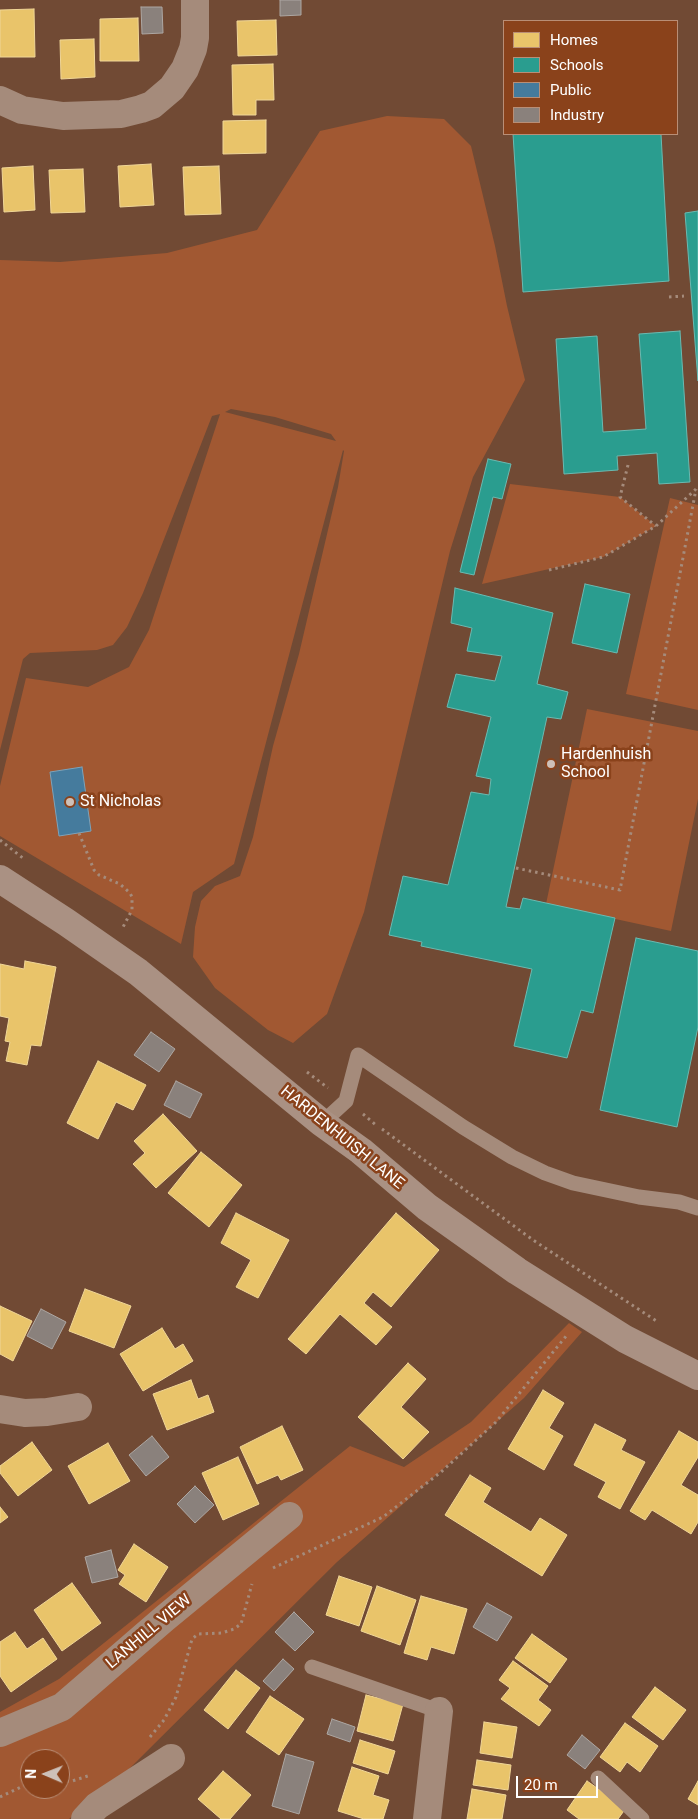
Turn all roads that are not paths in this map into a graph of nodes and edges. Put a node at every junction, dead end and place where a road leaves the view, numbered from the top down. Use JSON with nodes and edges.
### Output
{"nodes":[{"id":1,"x":194,"y":0,"type":"edge"},
{"id":2,"x":0,"y":100,"type":"edge"},
{"id":3,"x":0,"y":879,"type":"edge"},
{"id":4,"x":322,"y":1123,"type":"junction"},
{"id":5,"x":698,"y":1208,"type":"edge"},
{"id":6,"x":698,"y":1376,"type":"edge"},
{"id":7,"x":78,"y":1407,"type":"dead end"},
{"id":8,"x":0,"y":1409,"type":"edge"},
{"id":9,"x":289,"y":1516,"type":"dead end"},
{"id":10,"x":312,"y":1667,"type":"dead end"},
{"id":11,"x":439,"y":1711,"type":"joint"},
{"id":12,"x":0,"y":1733,"type":"edge"},
{"id":13,"x":171,"y":1758,"type":"dead end"},
{"id":14,"x":598,"y":1778,"type":"dead end"},
{"id":15,"x":85,"y":1819,"type":"edge"},
{"id":16,"x":427,"y":1819,"type":"edge"},
{"id":17,"x":642,"y":1819,"type":"edge"}],
"edges":[{"from":1,"to":2,"type":"street"},
{"from":3,"to":4,"type":"main road","name":"HARDENHUISH LANE"},
{"from":4,"to":5,"type":"lane"},
{"from":4,"to":6,"type":"main road","name":"HARDENHUISH LANE"},
{"from":7,"to":8,"type":"street"},
{"from":9,"to":12,"type":"street","name":"LANHILL VIEW"},
{"from":10,"to":11,"type":"lane"},
{"from":11,"to":16,"type":"street"},
{"from":13,"to":15,"type":"street"},
{"from":14,"to":17,"type":"lane"}]}
